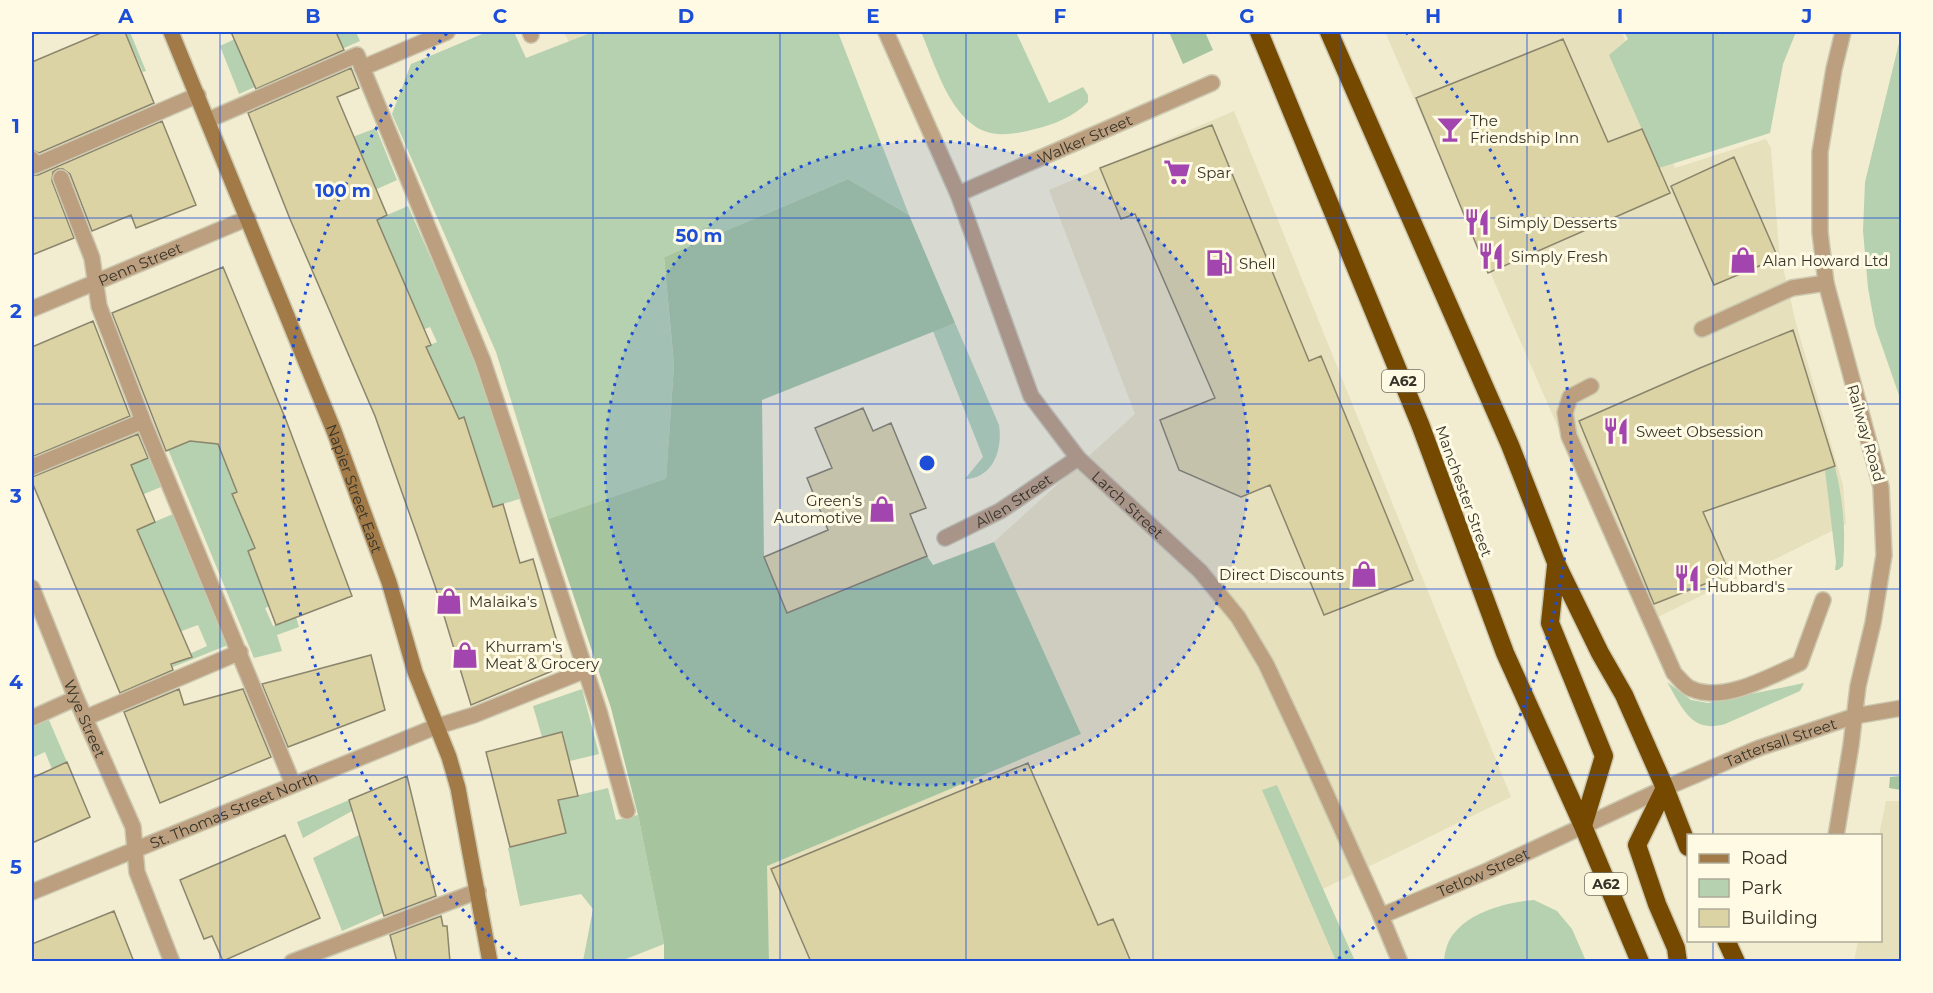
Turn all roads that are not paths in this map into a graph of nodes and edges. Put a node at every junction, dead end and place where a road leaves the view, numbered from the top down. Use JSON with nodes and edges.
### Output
{"nodes":[{"id":1,"x":171,"y":32,"type":"edge"},
{"id":2,"x":447,"y":32,"type":"edge"},
{"id":3,"x":885,"y":32,"type":"edge"},
{"id":4,"x":1259,"y":32,"type":"edge"},
{"id":5,"x":1329,"y":32,"type":"edge"},
{"id":6,"x":1843,"y":32,"type":"edge"},
{"id":7,"x":363,"y":68,"type":"junction"},
{"id":8,"x":1212,"y":83,"type":"dead end"},
{"id":9,"x":198,"y":95,"type":"junction"},
{"id":10,"x":208,"y":120,"type":"junction"},
{"id":11,"x":32,"y":159,"type":"edge"},
{"id":12,"x":61,"y":178,"type":"dead end"},
{"id":13,"x":958,"y":194,"type":"junction"},
{"id":14,"x":248,"y":218,"type":"junction"},
{"id":15,"x":96,"y":280,"type":"junction"},
{"id":16,"x":1826,"y":283,"type":"junction"},
{"id":17,"x":32,"y":309,"type":"edge"},
{"id":18,"x":1702,"y":329,"type":"dead end"},
{"id":19,"x":1591,"y":386,"type":"dead end"},
{"id":20,"x":143,"y":421,"type":"junction"},
{"id":21,"x":1078,"y":458,"type":"junction"},
{"id":22,"x":32,"y":467,"type":"edge"},
{"id":23,"x":945,"y":538,"type":"dead end"},
{"id":24,"x":1557,"y":565,"type":"junction"},
{"id":25,"x":32,"y":588,"type":"edge"},
{"id":26,"x":1823,"y":600,"type":"dead end"},
{"id":27,"x":240,"y":652,"type":"junction"},
{"id":28,"x":586,"y":670,"type":"junction"},
{"id":29,"x":76,"y":698,"type":"junction"},
{"id":30,"x":1902,"y":708,"type":"edge"},
{"id":31,"x":1855,"y":716,"type":"junction"},
{"id":32,"x":32,"y":718,"type":"edge"},
{"id":33,"x":85,"y":718,"type":"junction"},
{"id":34,"x":435,"y":727,"type":"junction"},
{"id":35,"x":293,"y":784,"type":"junction"},
{"id":36,"x":1665,"y":788,"type":"junction"},
{"id":37,"x":627,"y":811,"type":"dead end"},
{"id":38,"x":1583,"y":826,"type":"junction"},
{"id":39,"x":1836,"y":834,"type":"edge"},
{"id":40,"x":1687,"y":842,"type":"edge"},
{"id":41,"x":134,"y":849,"type":"junction"},
{"id":42,"x":478,"y":891,"type":"junction"},
{"id":43,"x":32,"y":892,"type":"edge"},
{"id":44,"x":1381,"y":916,"type":"junction"},
{"id":45,"x":1727,"y":942,"type":"edge"},
{"id":46,"x":172,"y":962,"type":"edge"},
{"id":47,"x":292,"y":962,"type":"edge"},
{"id":48,"x":490,"y":962,"type":"edge"},
{"id":49,"x":1400,"y":962,"type":"edge"},
{"id":50,"x":1640,"y":962,"type":"edge"},
{"id":51,"x":1678,"y":962,"type":"edge"},
{"id":52,"x":1736,"y":962,"type":"edge"}],
"edges":[{"from":1,"to":9,"type":"street","name":"Napier Street East"},
{"from":2,"to":7,"type":"street"},
{"from":3,"to":13,"type":"street","name":"Larch Street"},
{"from":4,"to":38,"type":"highway","name":"Manchester Street","number":"A62"},
{"from":5,"to":24,"type":"highway"},
{"from":6,"to":16,"type":"street","name":"Railway Road"},
{"from":7,"to":10,"type":"street"},
{"from":7,"to":28,"type":"street"},
{"from":8,"to":13,"type":"street","name":"Walker Street"},
{"from":9,"to":10,"type":"street","name":"Napier Street East"},
{"from":9,"to":11,"type":"street"},
{"from":10,"to":14,"type":"street","name":"Napier Street East"},
{"from":12,"to":15,"type":"street"},
{"from":13,"to":21,"type":"street","name":"Larch Street"},
{"from":14,"to":15,"type":"street","name":"Penn Street"},
{"from":14,"to":34,"type":"street","name":"Napier Street East"},
{"from":15,"to":17,"type":"street","name":"Penn Street"},
{"from":15,"to":20,"type":"street"},
{"from":16,"to":18,"type":"street"},
{"from":16,"to":31,"type":"street","name":"Railway Road"},
{"from":19,"to":26,"type":"street"},
{"from":20,"to":22,"type":"street"},
{"from":20,"to":27,"type":"street"},
{"from":21,"to":23,"type":"street","name":"Allen Street"},
{"from":21,"to":44,"type":"street","name":"Larch Street"},
{"from":24,"to":36,"type":"highway"},
{"from":24,"to":38,"type":"highway"},
{"from":25,"to":29,"type":"street","name":"Wye Street"},
{"from":27,"to":33,"type":"street"},
{"from":27,"to":35,"type":"street"},
{"from":28,"to":34,"type":"street","name":"St. Thomas Street North"},
{"from":28,"to":37,"type":"street"},
{"from":29,"to":32,"type":"street"},
{"from":29,"to":33,"type":"street","name":"Wye Street"},
{"from":30,"to":31,"type":"street","name":"Tattersall Street"},
{"from":31,"to":36,"type":"street","name":"Tattersall Street"},
{"from":31,"to":39,"type":"street","name":"Railway Road"},
{"from":33,"to":41,"type":"street","name":"Wye Street"},
{"from":34,"to":35,"type":"street","name":"St. Thomas Street North"},
{"from":34,"to":42,"type":"street","name":"Napier Street East"},
{"from":35,"to":41,"type":"street","name":"St. Thomas Street North"},
{"from":36,"to":38,"type":"street","name":"Tattersall Street"},
{"from":36,"to":40,"type":"highway"},
{"from":36,"to":51,"type":"highway"},
{"from":38,"to":44,"type":"street","name":"Tetlow Street"},
{"from":38,"to":50,"type":"highway","name":"Manchester Street","number":"A62"},
{"from":41,"to":43,"type":"street","name":"St. Thomas Street North"},
{"from":41,"to":46,"type":"street","name":"Wye Street"},
{"from":42,"to":47,"type":"street"},
{"from":42,"to":48,"type":"street","name":"Napier Street East"},
{"from":44,"to":49,"type":"street","name":"Larch Street"},
{"from":45,"to":52,"type":"highway"}]}
